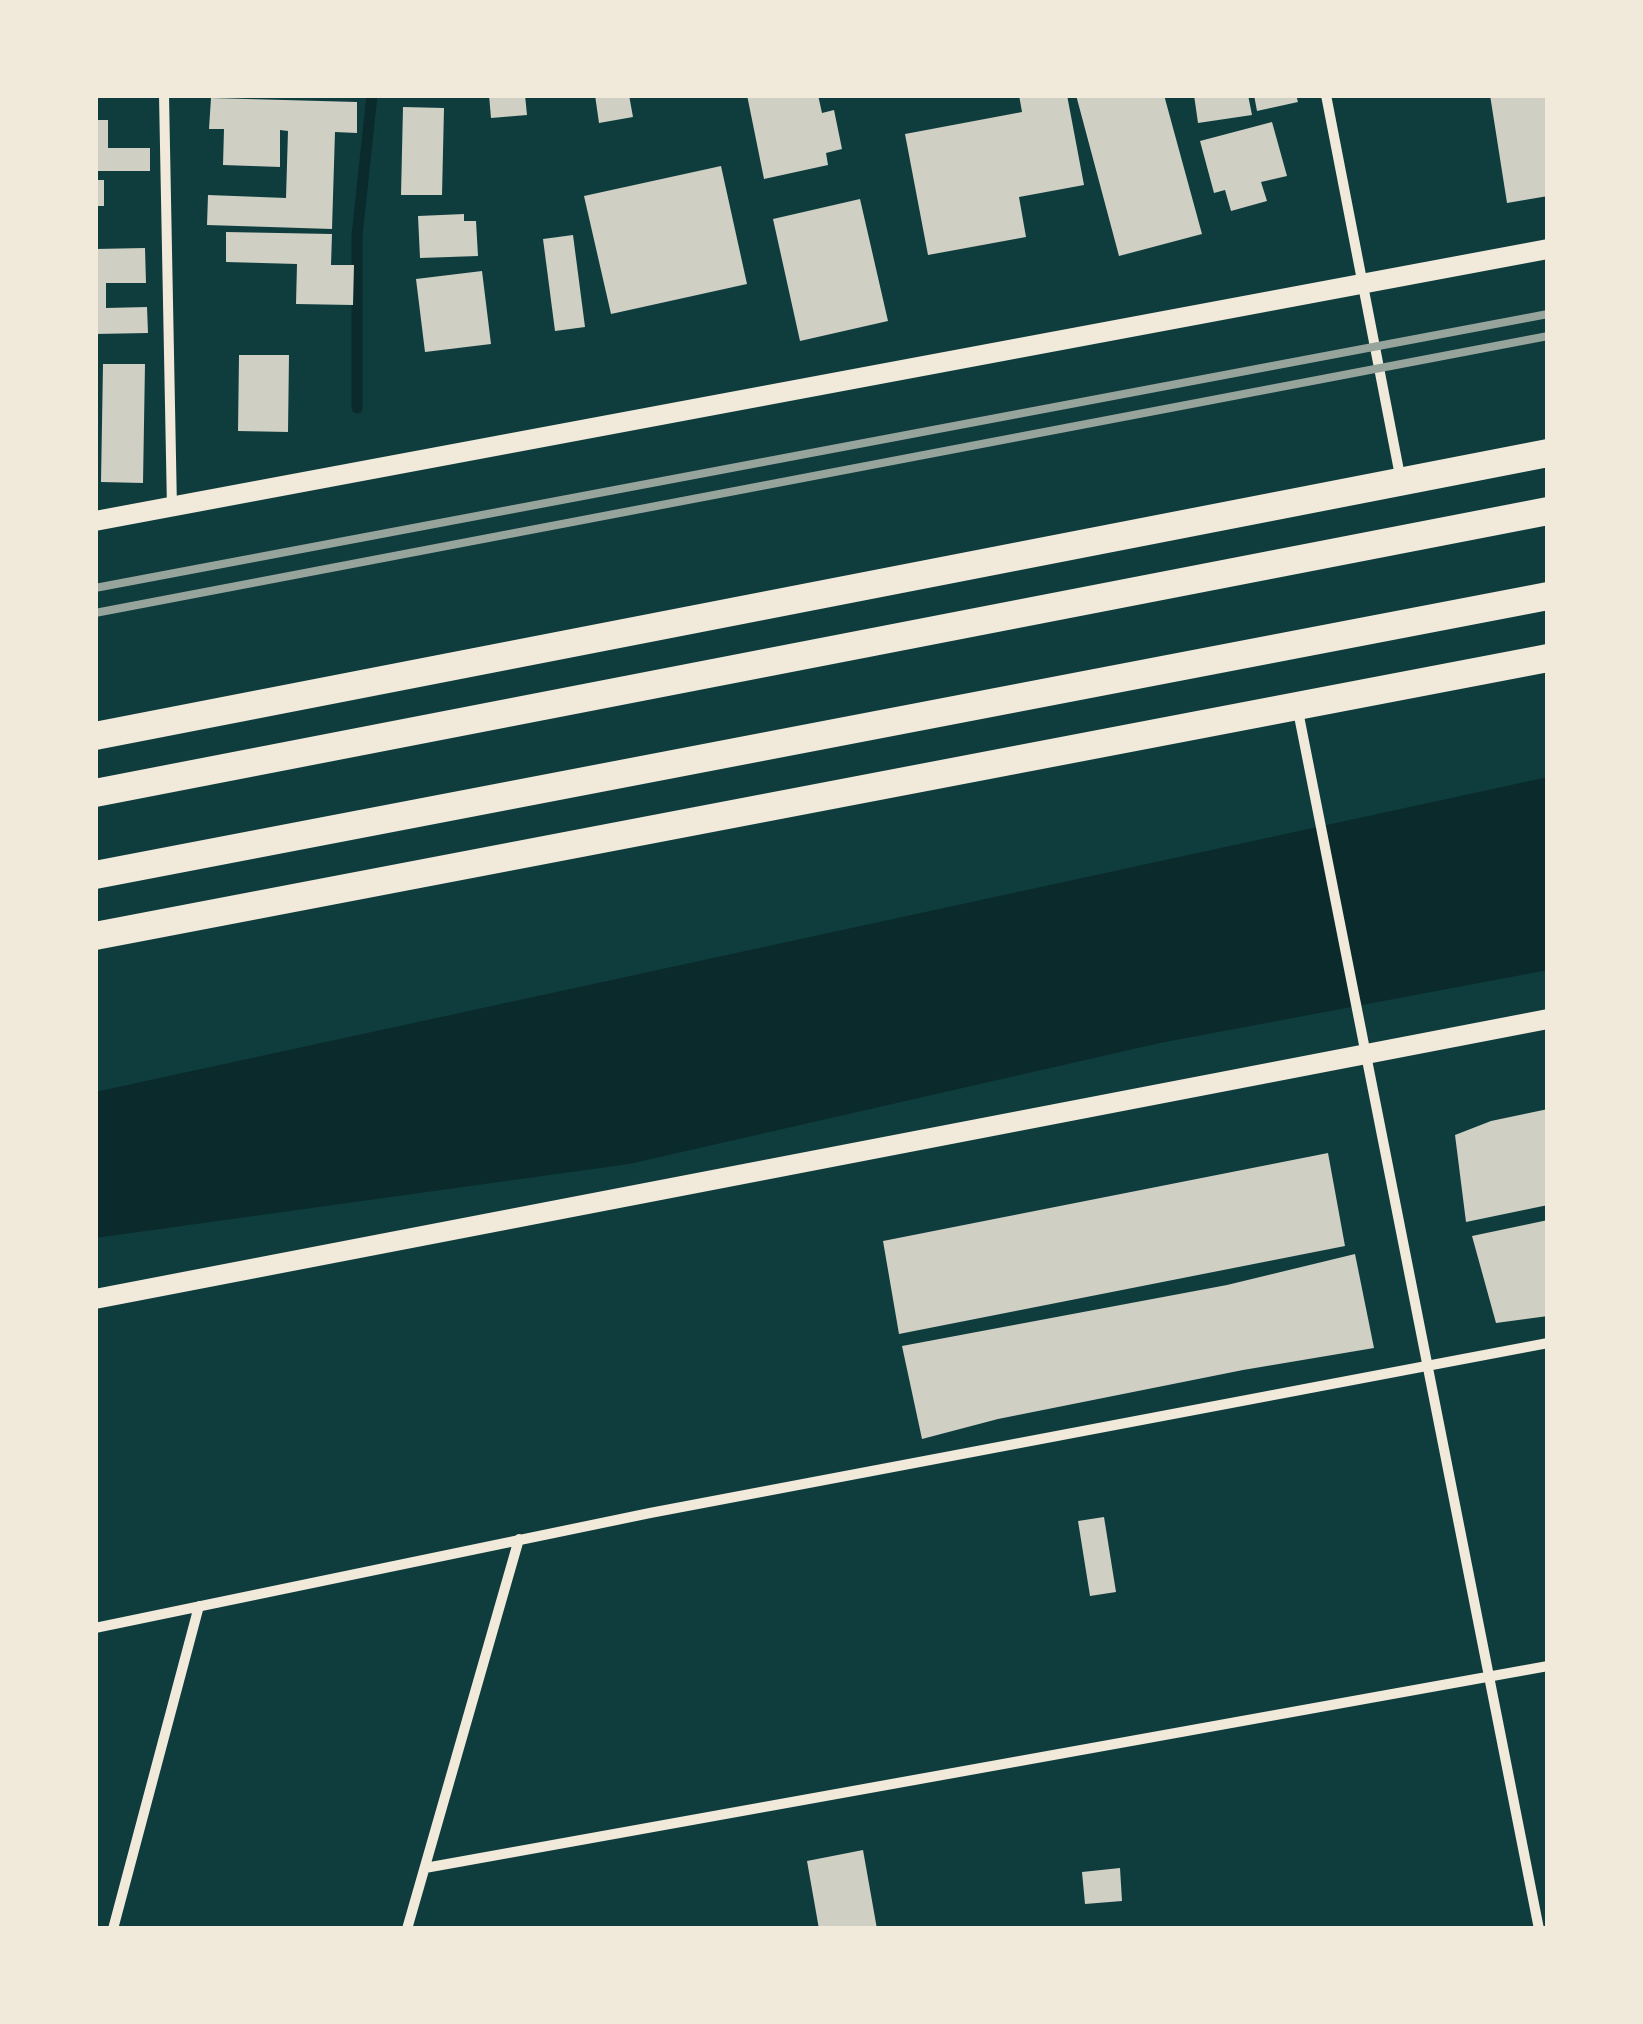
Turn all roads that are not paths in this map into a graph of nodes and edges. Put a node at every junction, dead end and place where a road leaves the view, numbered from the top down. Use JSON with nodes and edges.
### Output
{"nodes":[{"id":1,"x":164,"y":95,"type":"edge"},
{"id":2,"x":1326,"y":95,"type":"edge"},
{"id":3,"x":1548,"y":249,"type":"edge"},
{"id":4,"x":1363,"y":285,"type":"junction"},
{"id":5,"x":1548,"y":452,"type":"edge"},
{"id":6,"x":1401,"y":481,"type":"junction"},
{"id":7,"x":172,"y":510,"type":"junction"},
{"id":8,"x":1548,"y":510,"type":"edge"},
{"id":9,"x":95,"y":521,"type":"edge"},
{"id":10,"x":1548,"y":596,"type":"edge"},
{"id":11,"x":1548,"y":658,"type":"edge"},
{"id":12,"x":1297,"y":705,"type":"junction"},
{"id":13,"x":95,"y":736,"type":"edge"},
{"id":14,"x":95,"y":793,"type":"edge"},
{"id":15,"x":95,"y":875,"type":"edge"},
{"id":16,"x":95,"y":936,"type":"edge"},
{"id":17,"x":1548,"y":1019,"type":"edge"},
{"id":18,"x":1366,"y":1054,"type":"junction"},
{"id":19,"x":95,"y":1299,"type":"edge"},
{"id":20,"x":1548,"y":1343,"type":"edge"},
{"id":21,"x":1428,"y":1366,"type":"junction"},
{"id":22,"x":519,"y":1539,"type":"junction"},
{"id":23,"x":199,"y":1606,"type":"junction"},
{"id":24,"x":95,"y":1628,"type":"edge"},
{"id":25,"x":1548,"y":1666,"type":"edge"},
{"id":26,"x":1489,"y":1678,"type":"junction"},
{"id":27,"x":424,"y":1868,"type":"junction"},
{"id":28,"x":113,"y":1929,"type":"edge"},
{"id":29,"x":407,"y":1929,"type":"edge"},
{"id":30,"x":1538,"y":1929,"type":"edge"}],
"edges":[{"from":1,"to":7,"type":"street"},
{"from":2,"to":4,"type":"street"},
{"from":3,"to":4,"type":"main road"},
{"from":4,"to":6,"type":"street"},
{"from":4,"to":7,"type":"main road"},
{"from":5,"to":6,"type":"highway"},
{"from":6,"to":13,"type":"highway"},
{"from":7,"to":9,"type":"main road"},
{"from":8,"to":14,"type":"highway"},
{"from":10,"to":15,"type":"highway"},
{"from":11,"to":12,"type":"highway"},
{"from":12,"to":16,"type":"highway"},
{"from":12,"to":18,"type":"street"},
{"from":17,"to":18,"type":"main road"},
{"from":18,"to":19,"type":"main road"},
{"from":18,"to":21,"type":"street"},
{"from":20,"to":21,"type":"street"},
{"from":21,"to":22,"type":"street"},
{"from":21,"to":26,"type":"street"},
{"from":22,"to":23,"type":"street"},
{"from":22,"to":27,"type":"street"},
{"from":23,"to":24,"type":"street"},
{"from":23,"to":28,"type":"street"},
{"from":25,"to":26,"type":"street"},
{"from":26,"to":27,"type":"street"},
{"from":26,"to":30,"type":"street"},
{"from":27,"to":29,"type":"street"}]}
